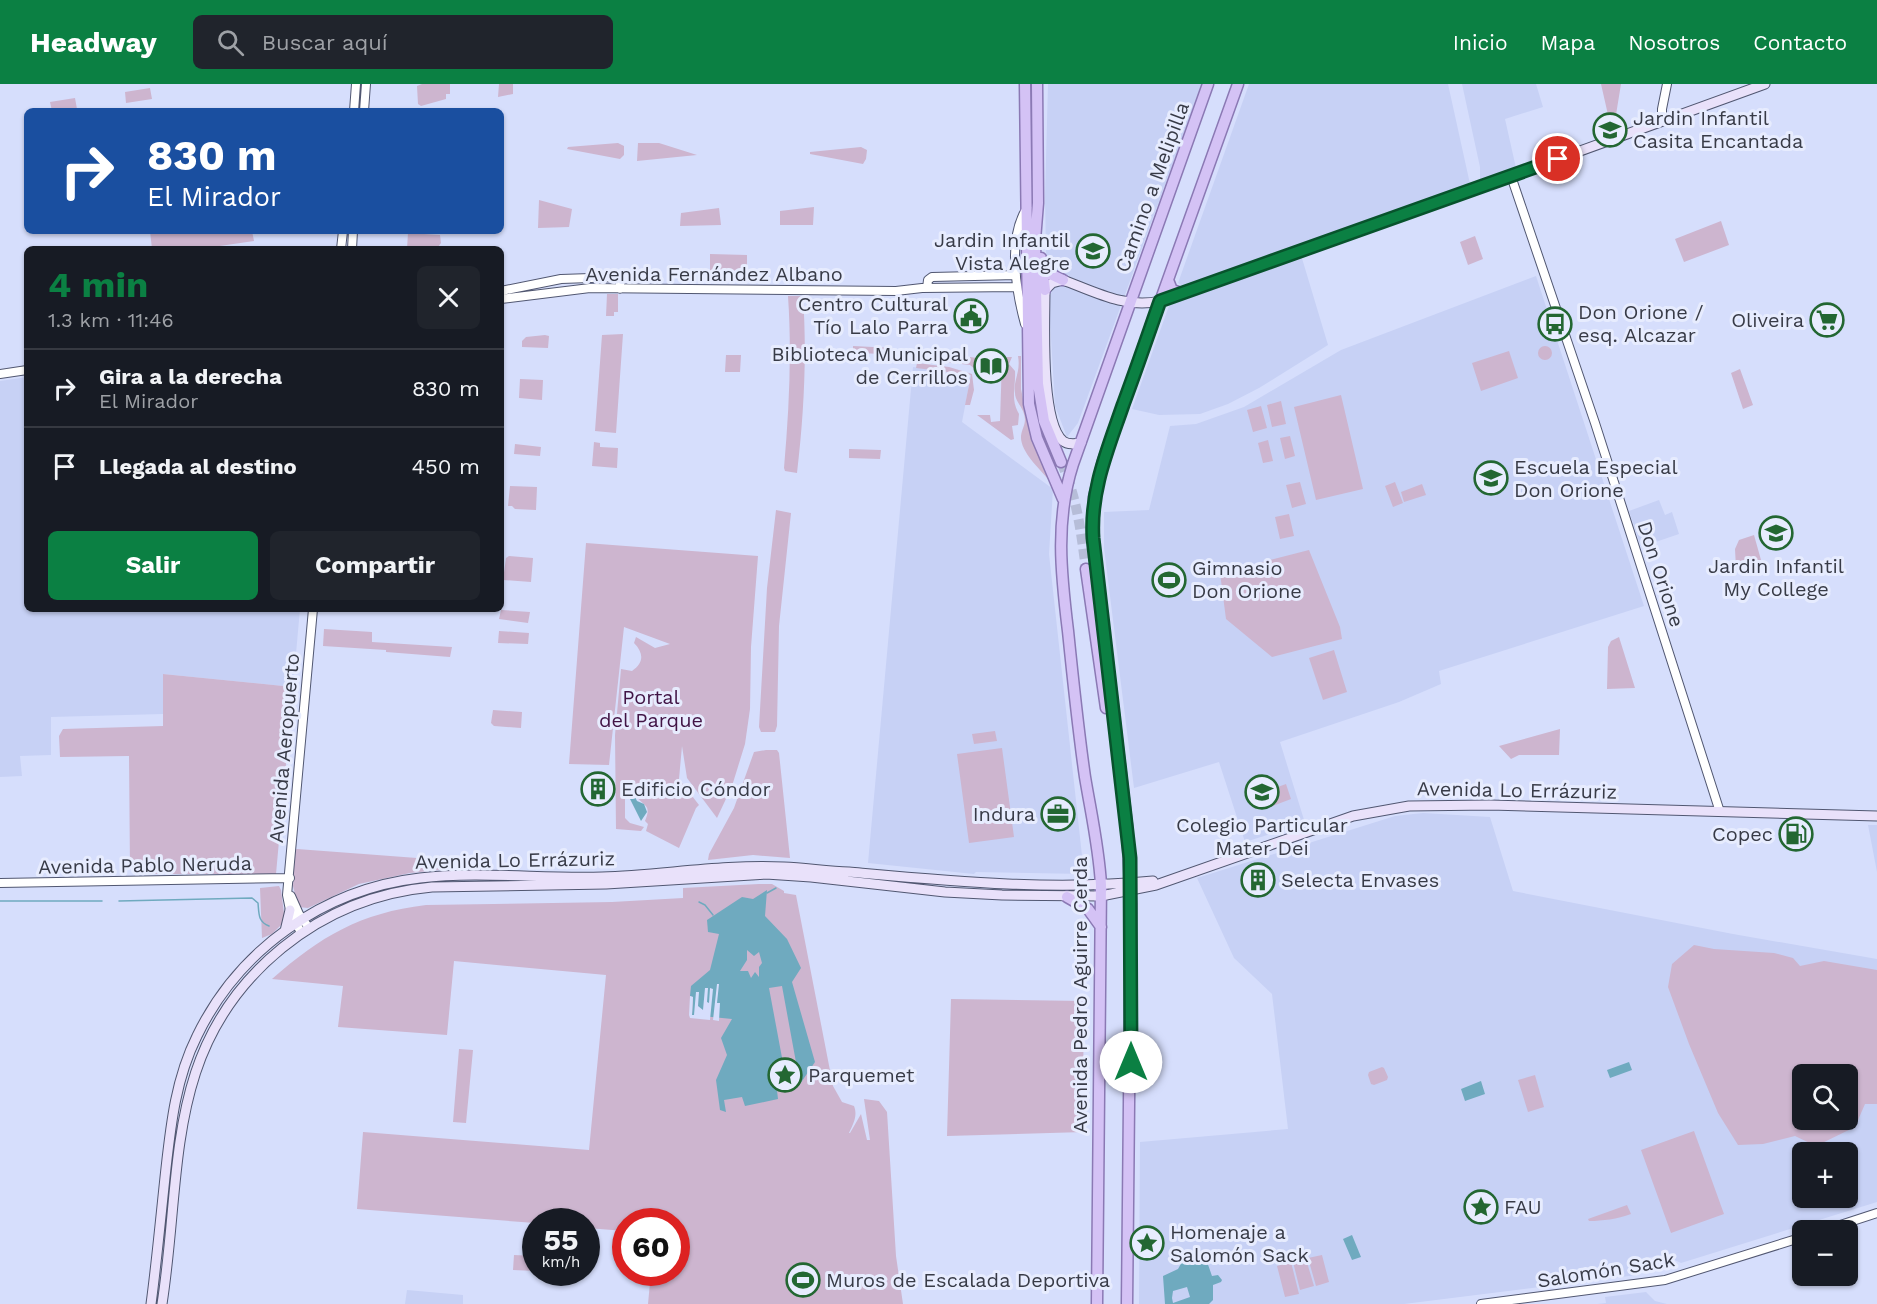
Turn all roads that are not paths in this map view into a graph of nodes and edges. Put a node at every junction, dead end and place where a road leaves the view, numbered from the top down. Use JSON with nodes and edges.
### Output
{"nodes":[{"id":1,"x":356,"y":84,"type":"edge"},
{"id":2,"x":366,"y":84,"type":"edge"},
{"id":3,"x":1025,"y":84,"type":"edge"},
{"id":4,"x":1037,"y":84,"type":"edge"},
{"id":5,"x":1208,"y":84,"type":"edge"},
{"id":6,"x":1238,"y":84,"type":"edge"},
{"id":7,"x":1667,"y":84,"type":"edge"},
{"id":8,"x":1765,"y":84,"type":"edge"},
{"id":9,"x":354,"y":108,"type":"edge"},
{"id":10,"x":364,"y":108,"type":"edge"},
{"id":11,"x":1662,"y":121,"type":"junction"},
{"id":12,"x":1511,"y":176,"type":"junction"},
{"id":13,"x":1032,"y":206,"type":"junction"},
{"id":14,"x":1042,"y":267,"type":"junction"},
{"id":15,"x":1016,"y":275,"type":"junction"},
{"id":16,"x":1063,"y":280,"type":"junction"},
{"id":17,"x":1168,"y":280,"type":"junction"},
{"id":18,"x":1016,"y":287,"type":"junction"},
{"id":19,"x":927,"y":288,"type":"junction"},
{"id":20,"x":620,"y":289,"type":"junction"},
{"id":21,"x":504,"y":290,"type":"edge"},
{"id":22,"x":1045,"y":290,"type":"junction"},
{"id":23,"x":1181,"y":293,"type":"junction"},
{"id":24,"x":504,"y":298,"type":"edge"},
{"id":25,"x":1160,"y":301,"type":"junction"},
{"id":26,"x":1130,"y":303,"type":"junction"},
{"id":27,"x":1027,"y":328,"type":"junction"},
{"id":28,"x":24,"y":371,"type":"edge"},
{"id":29,"x":0,"y":375,"type":"edge"},
{"id":30,"x":1081,"y":443,"type":"junction"},
{"id":31,"x":1061,"y":462,"type":"tunnel mouth"},
{"id":32,"x":1064,"y":502,"type":"junction"},
{"id":33,"x":1086,"y":569,"type":"tunnel mouth"},
{"id":34,"x":313,"y":612,"type":"edge"},
{"id":35,"x":1720,"y":812,"type":"junction"},
{"id":36,"x":1877,"y":816,"type":"edge"},
{"id":37,"x":1127,"y":826,"type":"junction"},
{"id":38,"x":290,"y":879,"type":"junction"},
{"id":39,"x":0,"y":883,"type":"edge"},
{"id":40,"x":1131,"y":887,"type":"junction"},
{"id":41,"x":289,"y":890,"type":"junction"},
{"id":42,"x":1101,"y":891,"type":"junction"},
{"id":43,"x":1067,"y":897,"type":"junction"},
{"id":44,"x":290,"y":910,"type":"junction"},
{"id":45,"x":299,"y":921,"type":"junction"},
{"id":46,"x":1101,"y":927,"type":"junction"},
{"id":47,"x":285,"y":931,"type":"junction"},
{"id":48,"x":305,"y":931,"type":"junction"},
{"id":49,"x":1877,"y":1213,"type":"edge"},
{"id":50,"x":1856,"y":1220,"type":"edge"},
{"id":51,"x":1792,"y":1240,"type":"edge"},
{"id":52,"x":151,"y":1304,"type":"edge"},
{"id":53,"x":162,"y":1304,"type":"edge"},
{"id":54,"x":1096,"y":1304,"type":"edge"},
{"id":55,"x":1127,"y":1304,"type":"edge"},
{"id":56,"x":1481,"y":1304,"type":"edge"}],
"edges":[{"from":1,"to":9,"type":"street"},
{"from":2,"to":10,"type":"street"},
{"from":3,"to":13,"type":"main road"},
{"from":4,"to":13,"type":"main road"},
{"from":5,"to":26,"type":"main road","name":"Camino a Melipilla"},
{"from":6,"to":17,"type":"main road"},
{"from":7,"to":11,"type":"street"},
{"from":8,"to":11,"type":"main road"},
{"from":11,"to":12,"type":"main road"},
{"from":12,"to":23,"type":"main road"},
{"from":12,"to":35,"type":"street","name":"Don Orione"},
{"from":13,"to":14,"type":"main road"},
{"from":13,"to":15,"type":"street"},
{"from":13,"to":27,"type":"main road"},
{"from":13,"to":31,"type":"main road"},
{"from":14,"to":16,"type":"main road"},
{"from":14,"to":22,"type":"main road"},
{"from":15,"to":18,"type":"street"},
{"from":15,"to":19,"type":"street","name":"Avenida Fernández Albano"},
{"from":16,"to":22,"type":"main road"},
{"from":16,"to":26,"type":"main road"},
{"from":17,"to":23,"type":"main road"},
{"from":17,"to":25,"type":"main road"},
{"from":18,"to":19,"type":"street","name":"Avenida Fernández Albano"},
{"from":18,"to":27,"type":"street"},
{"from":19,"to":20,"type":"street","name":"Avenida Fernández Albano"},
{"from":20,"to":21,"type":"street","name":"Avenida Fernández Albano"},
{"from":20,"to":24,"type":"street","name":"Avenida Fernández Albano"},
{"from":22,"to":30,"type":"main road"},
{"from":23,"to":25,"type":"main road"},
{"from":25,"to":26,"type":"main road"},
{"from":25,"to":37,"type":"main road"},
{"from":26,"to":30,"type":"main road","name":"Avenida Pedro Aguirre Cerda"},
{"from":27,"to":32,"type":"main road"},
{"from":28,"to":29,"type":"street"},
{"from":30,"to":32,"type":"main road","name":"Avenida Pedro Aguirre Cerda"},
{"from":32,"to":42,"type":"main road","name":"Avenida Pedro Aguirre Cerda"},
{"from":33,"to":37,"type":"main road"},
{"from":34,"to":38,"type":"street","name":"Avenida Aeropuerto"},
{"from":35,"to":36,"type":"main road","name":"Avenida Lo Errázuriz"},
{"from":35,"to":40,"type":"main road","name":"Avenida Lo Errázuriz"},
{"from":37,"to":40,"type":"main road"},
{"from":38,"to":39,"type":"street","name":"Avenida Pablo Neruda"},
{"from":38,"to":41,"type":"street","name":"Avenida Aeropuerto"},
{"from":40,"to":42,"type":"main road","name":"Avenida Lo Errázuriz"},
{"from":40,"to":55,"type":"main road"},
{"from":41,"to":44,"type":"street","name":"Avenida Aeropuerto"},
{"from":41,"to":45,"type":"street","name":"Avenida Aeropuerto"},
{"from":42,"to":43,"type":"main road","name":"Avenida Lo Errázuriz"},
{"from":42,"to":45,"type":"main road","name":"Avenida Lo Errázuriz"},
{"from":42,"to":46,"type":"main road","name":"Avenida Pedro Aguirre Cerda"},
{"from":43,"to":46,"type":"main road"},
{"from":43,"to":48,"type":"main road","name":"Avenida Lo Errázuriz"},
{"from":44,"to":45,"type":"street","name":"Avenida Aeropuerto"},
{"from":44,"to":47,"type":"main road"},
{"from":45,"to":47,"type":"main road","name":"Avenida Lo Errázuriz"},
{"from":45,"to":48,"type":"street","name":"Avenida Aeropuerto"},
{"from":46,"to":54,"type":"main road","name":"Avenida Pedro Aguirre Cerda"},
{"from":47,"to":52,"type":"main road","name":"Avenida Lo Errázuriz"},
{"from":48,"to":53,"type":"main road","name":"Avenida Lo Errázuriz"},
{"from":49,"to":50,"type":"street"},
{"from":51,"to":56,"type":"street","name":"Salomón Sack"}]}
